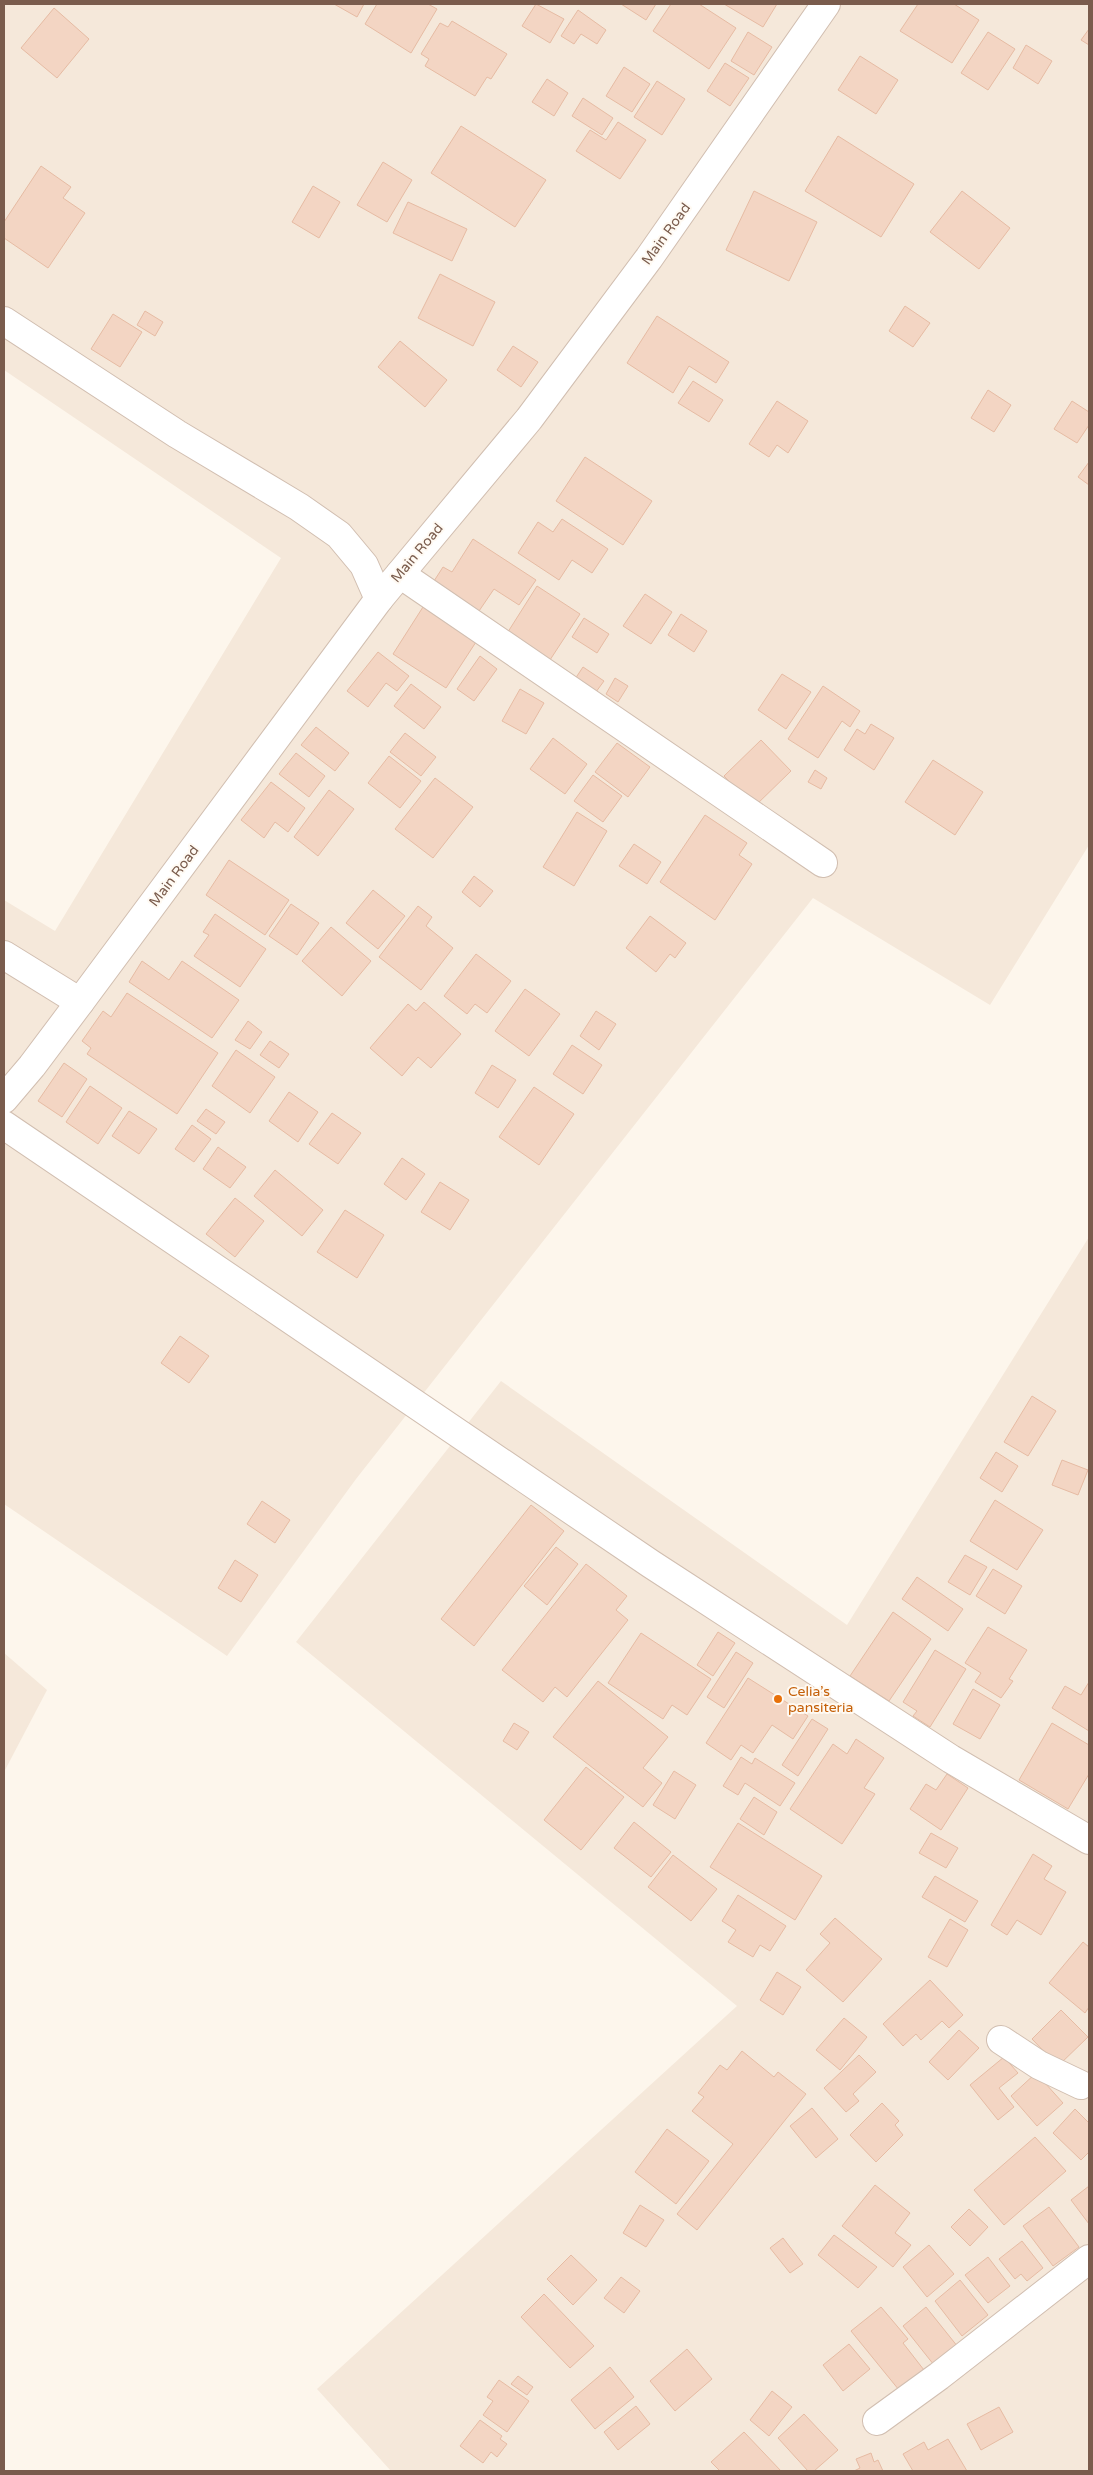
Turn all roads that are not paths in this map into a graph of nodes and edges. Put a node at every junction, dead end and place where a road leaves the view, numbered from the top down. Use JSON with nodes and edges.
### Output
{"nodes":[{"id":1,"x":826,"y":4,"type":"edge"},
{"id":2,"x":4,"y":321,"type":"edge"},
{"id":3,"x":400,"y":574,"type":"junction"},
{"id":4,"x":379,"y":599,"type":"junction"},
{"id":5,"x":823,"y":863,"type":"dead end"},
{"id":6,"x":4,"y":955,"type":"edge"},
{"id":7,"x":80,"y":1002,"type":"junction"},
{"id":8,"x":4,"y":1099,"type":"edge"},
{"id":9,"x":4,"y":1125,"type":"edge"},
{"id":10,"x":1089,"y":1840,"type":"edge"},
{"id":11,"x":1001,"y":2040,"type":"dead end"},
{"id":12,"x":1087,"y":2087,"type":"edge"},
{"id":13,"x":1089,"y":2259,"type":"edge"},
{"id":14,"x":877,"y":2421,"type":"dead end"}],
"edges":[{"from":1,"to":3,"type":"street","name":"Main Road"},
{"from":2,"to":4,"type":"street"},
{"from":3,"to":4,"type":"street","name":"Main Road"},
{"from":3,"to":5,"type":"street"},
{"from":4,"to":7,"type":"street","name":"Main Road"},
{"from":6,"to":7,"type":"street"},
{"from":7,"to":8,"type":"street","name":"Main Road"},
{"from":9,"to":10,"type":"street"},
{"from":11,"to":12,"type":"street"},
{"from":13,"to":14,"type":"street"}]}
